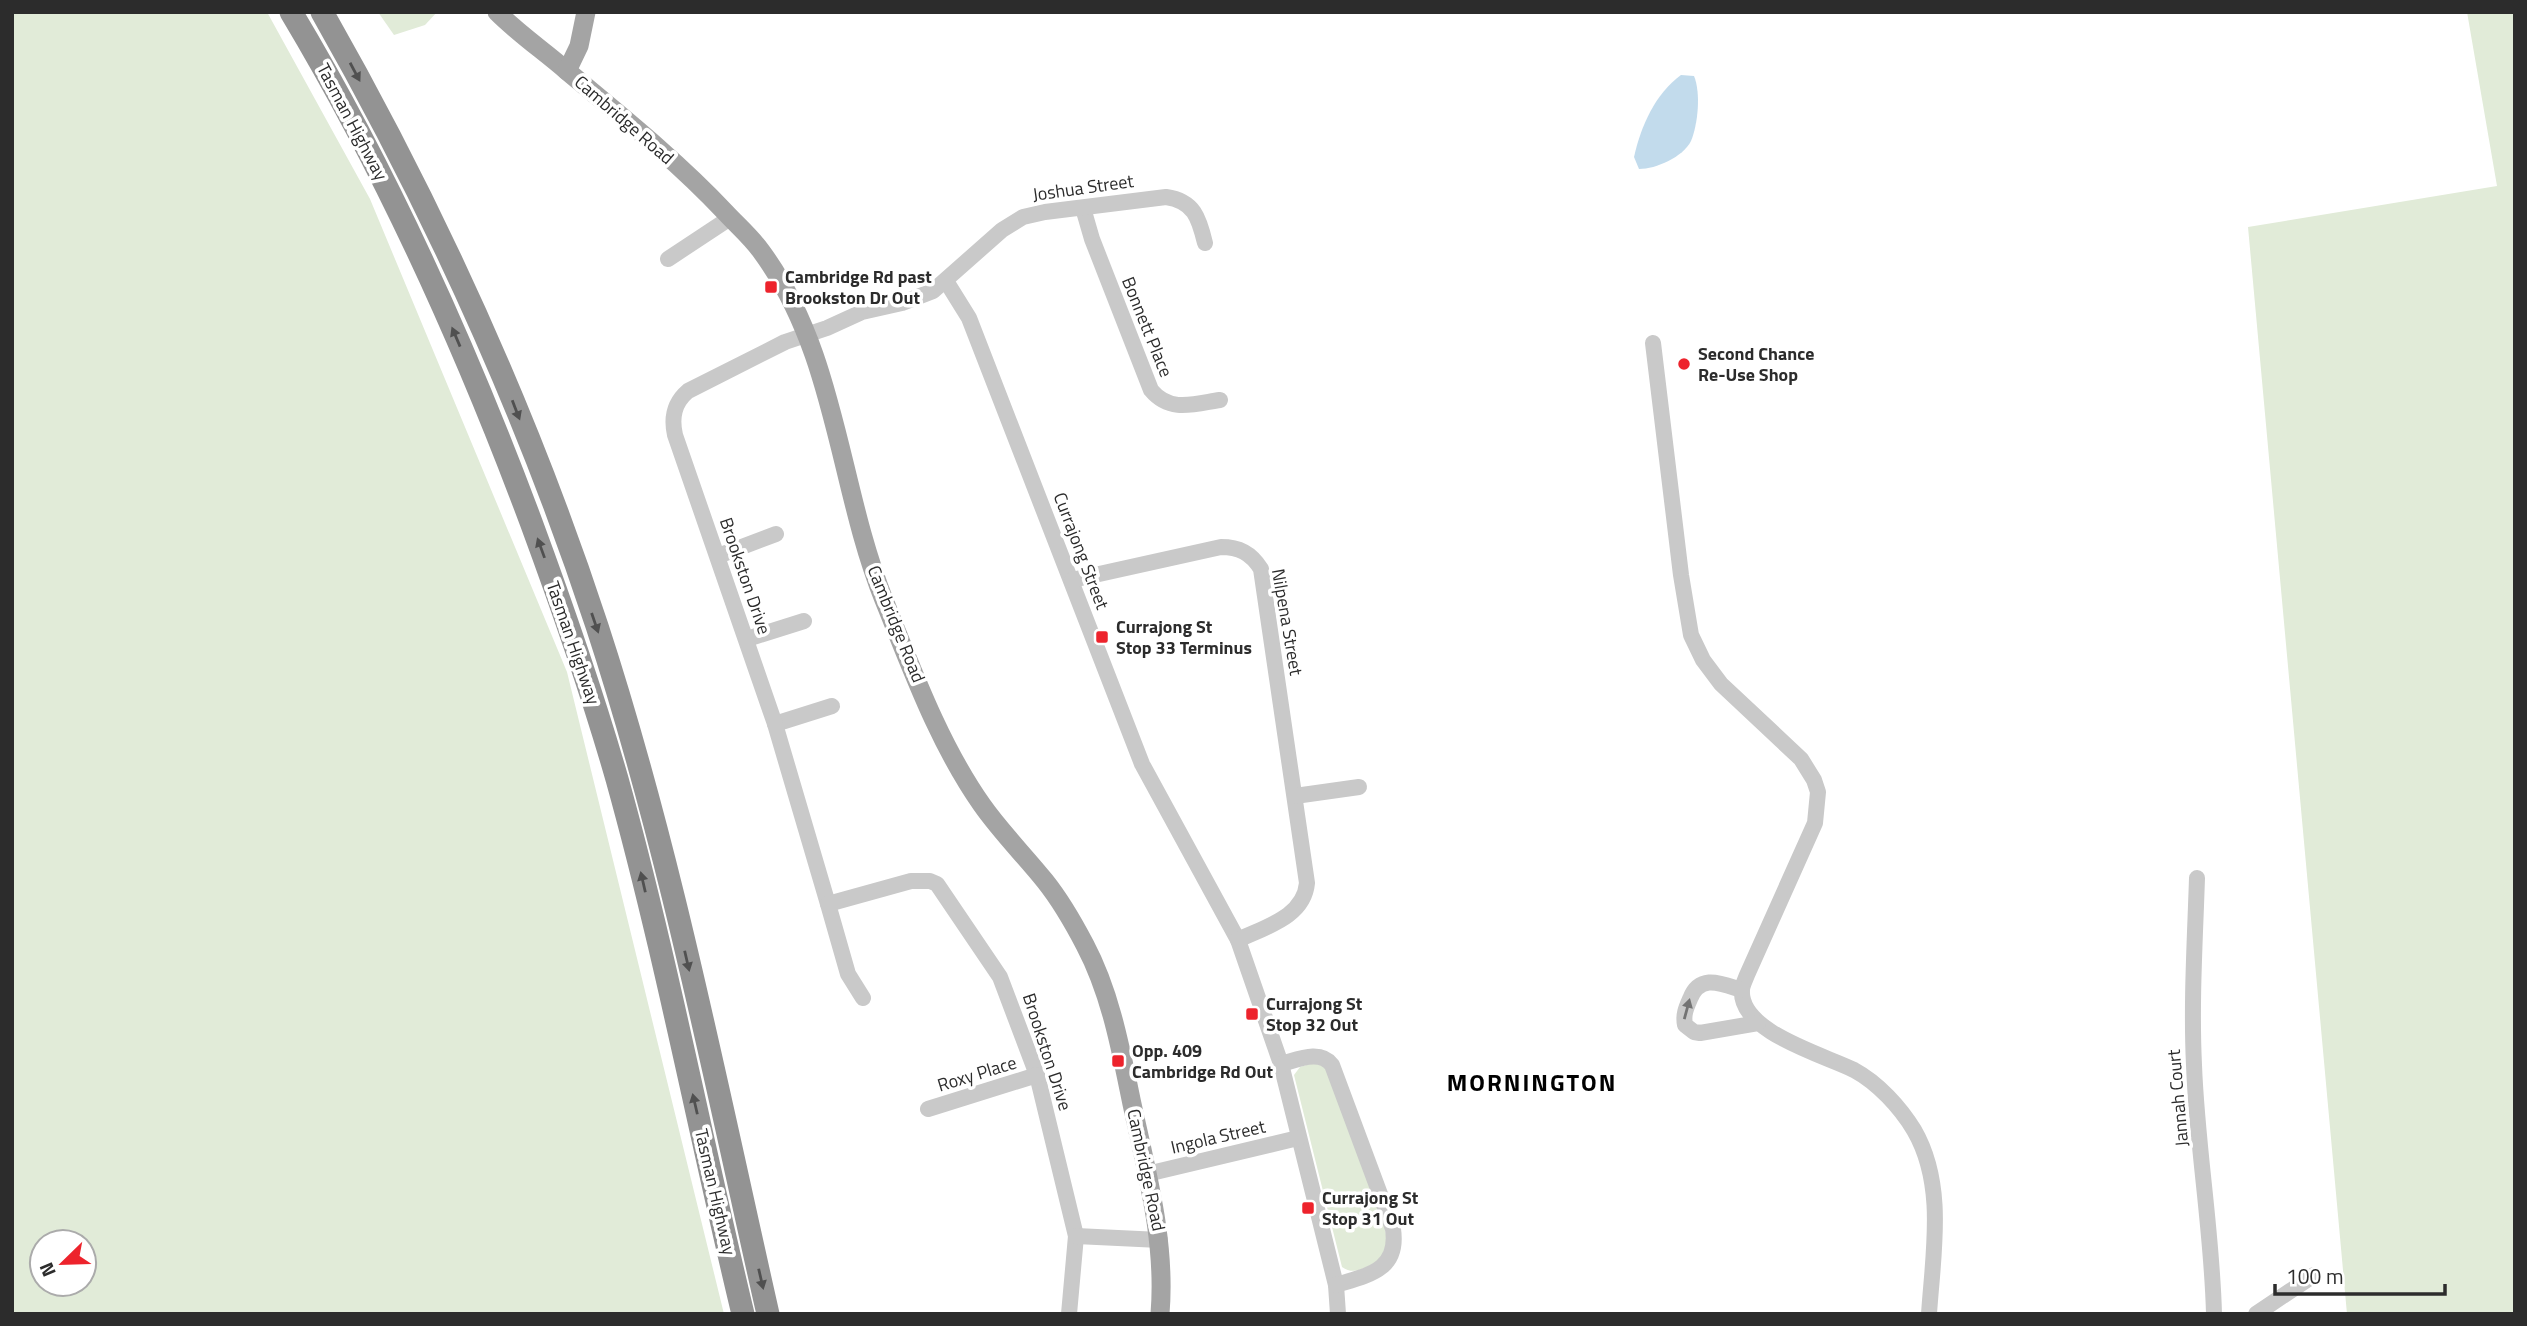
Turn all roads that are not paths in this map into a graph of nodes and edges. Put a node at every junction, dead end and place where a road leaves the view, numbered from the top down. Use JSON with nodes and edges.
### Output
{"nodes":[{"id":1,"x":292,"y":12,"type":"edge"},
{"id":2,"x":322,"y":12,"type":"edge"},
{"id":3,"x":497,"y":12,"type":"edge"},
{"id":4,"x":586,"y":12,"type":"edge"},
{"id":5,"x":567,"y":71,"type":"junction"},
{"id":6,"x":1083,"y":208,"type":"junction"},
{"id":7,"x":730,"y":218,"type":"junction"},
{"id":8,"x":1205,"y":243,"type":"dead end"},
{"id":9,"x":668,"y":259,"type":"dead end"},
{"id":10,"x":946,"y":281,"type":"junction"},
{"id":11,"x":807,"y":334,"type":"junction"},
{"id":12,"x":1653,"y":343,"type":"dead end"},
{"id":13,"x":1220,"y":400,"type":"dead end"},
{"id":14,"x":776,"y":534,"type":"dead end"},
{"id":15,"x":718,"y":556,"type":"junction"},
{"id":16,"x":1072,"y":580,"type":"junction"},
{"id":17,"x":804,"y":621,"type":"dead end"},
{"id":18,"x":747,"y":639,"type":"junction"},
{"id":19,"x":832,"y":706,"type":"dead end"},
{"id":20,"x":775,"y":724,"type":"junction"},
{"id":21,"x":1359,"y":787,"type":"dead end"},
{"id":22,"x":1295,"y":796,"type":"junction"},
{"id":23,"x":2197,"y":878,"type":"dead end"},
{"id":24,"x":828,"y":904,"type":"junction"},
{"id":25,"x":1238,"y":940,"type":"junction"},
{"id":26,"x":1742,"y":990,"type":"junction"},
{"id":27,"x":863,"y":998,"type":"dead end"},
{"id":28,"x":1758,"y":1023,"type":"junction"},
{"id":29,"x":1281,"y":1063,"type":"junction"},
{"id":30,"x":1037,"y":1075,"type":"junction"},
{"id":31,"x":928,"y":1109,"type":"dead end"},
{"id":32,"x":1298,"y":1138,"type":"junction"},
{"id":33,"x":1147,"y":1174,"type":"junction"},
{"id":34,"x":1076,"y":1236,"type":"junction"},
{"id":35,"x":1160,"y":1240,"type":"junction"},
{"id":36,"x":2314,"y":1275,"type":"dead end"},
{"id":37,"x":1336,"y":1285,"type":"junction"},
{"id":38,"x":743,"y":1314,"type":"edge"},
{"id":39,"x":768,"y":1314,"type":"edge"},
{"id":40,"x":1069,"y":1314,"type":"edge"},
{"id":41,"x":1160,"y":1314,"type":"edge"},
{"id":42,"x":1338,"y":1314,"type":"edge"},
{"id":43,"x":1929,"y":1314,"type":"edge"},
{"id":44,"x":2214,"y":1314,"type":"edge"},
{"id":45,"x":2256,"y":1314,"type":"edge"}],
"edges":[{"from":38,"to":1,"type":"highway","name":"Tasman Highway","one_way":true},
{"from":2,"to":39,"type":"highway","name":"Tasman Highway","one_way":true},
{"from":3,"to":5,"type":"main road","name":"Cambridge Road"},
{"from":4,"to":5,"type":"main road"},
{"from":5,"to":7,"type":"main road","name":"Cambridge Road"},
{"from":6,"to":8,"type":"street","name":"Joshua Street"},
{"from":6,"to":10,"type":"street","name":"Joshua Street"},
{"from":6,"to":13,"type":"street","name":"Bonnett Place"},
{"from":7,"to":9,"type":"street"},
{"from":7,"to":11,"type":"main road","name":"Cambridge Road"},
{"from":10,"to":11,"type":"street","name":"Joshua Street"},
{"from":10,"to":16,"type":"street","name":"Currajong Street"},
{"from":11,"to":15,"type":"street","name":"Brookston Drive"},
{"from":11,"to":33,"type":"main road","name":"Cambridge Road"},
{"from":12,"to":26,"type":"street"},
{"from":14,"to":15,"type":"street"},
{"from":15,"to":18,"type":"street","name":"Brookston Drive"},
{"from":16,"to":22,"type":"street","name":"Nilpena Street"},
{"from":16,"to":25,"type":"street","name":"Currajong Street"},
{"from":17,"to":18,"type":"street"},
{"from":18,"to":20,"type":"street","name":"Brookston Drive"},
{"from":19,"to":20,"type":"street"},
{"from":20,"to":24,"type":"street","name":"Brookston Drive"},
{"from":21,"to":22,"type":"street"},
{"from":22,"to":25,"type":"street","name":"Nilpena Street"},
{"from":23,"to":44,"type":"street","name":"Jannah Court"},
{"from":24,"to":27,"type":"street","name":"Brookston Drive"},
{"from":24,"to":30,"type":"street","name":"Brookston Drive"},
{"from":25,"to":29,"type":"street","name":"Currajong Street"},
{"from":26,"to":28,"type":"street"},
{"from":28,"to":26,"type":"street","one_way":true},
{"from":28,"to":43,"type":"street"},
{"from":29,"to":32,"type":"street","name":"Currajong Street"},
{"from":29,"to":37,"type":"street"},
{"from":30,"to":31,"type":"street","name":"Roxy Place"},
{"from":30,"to":34,"type":"street","name":"Brookston Drive"},
{"from":32,"to":33,"type":"street","name":"Ingola Street"},
{"from":32,"to":37,"type":"street","name":"Currajong Street"},
{"from":33,"to":35,"type":"main road","name":"Cambridge Road"},
{"from":34,"to":35,"type":"street"},
{"from":34,"to":40,"type":"street","name":"Brookston Drive"},
{"from":35,"to":41,"type":"main road","name":"Cambridge Road"},
{"from":36,"to":45,"type":"street"},
{"from":37,"to":42,"type":"street","name":"Currajong Street"}]}
